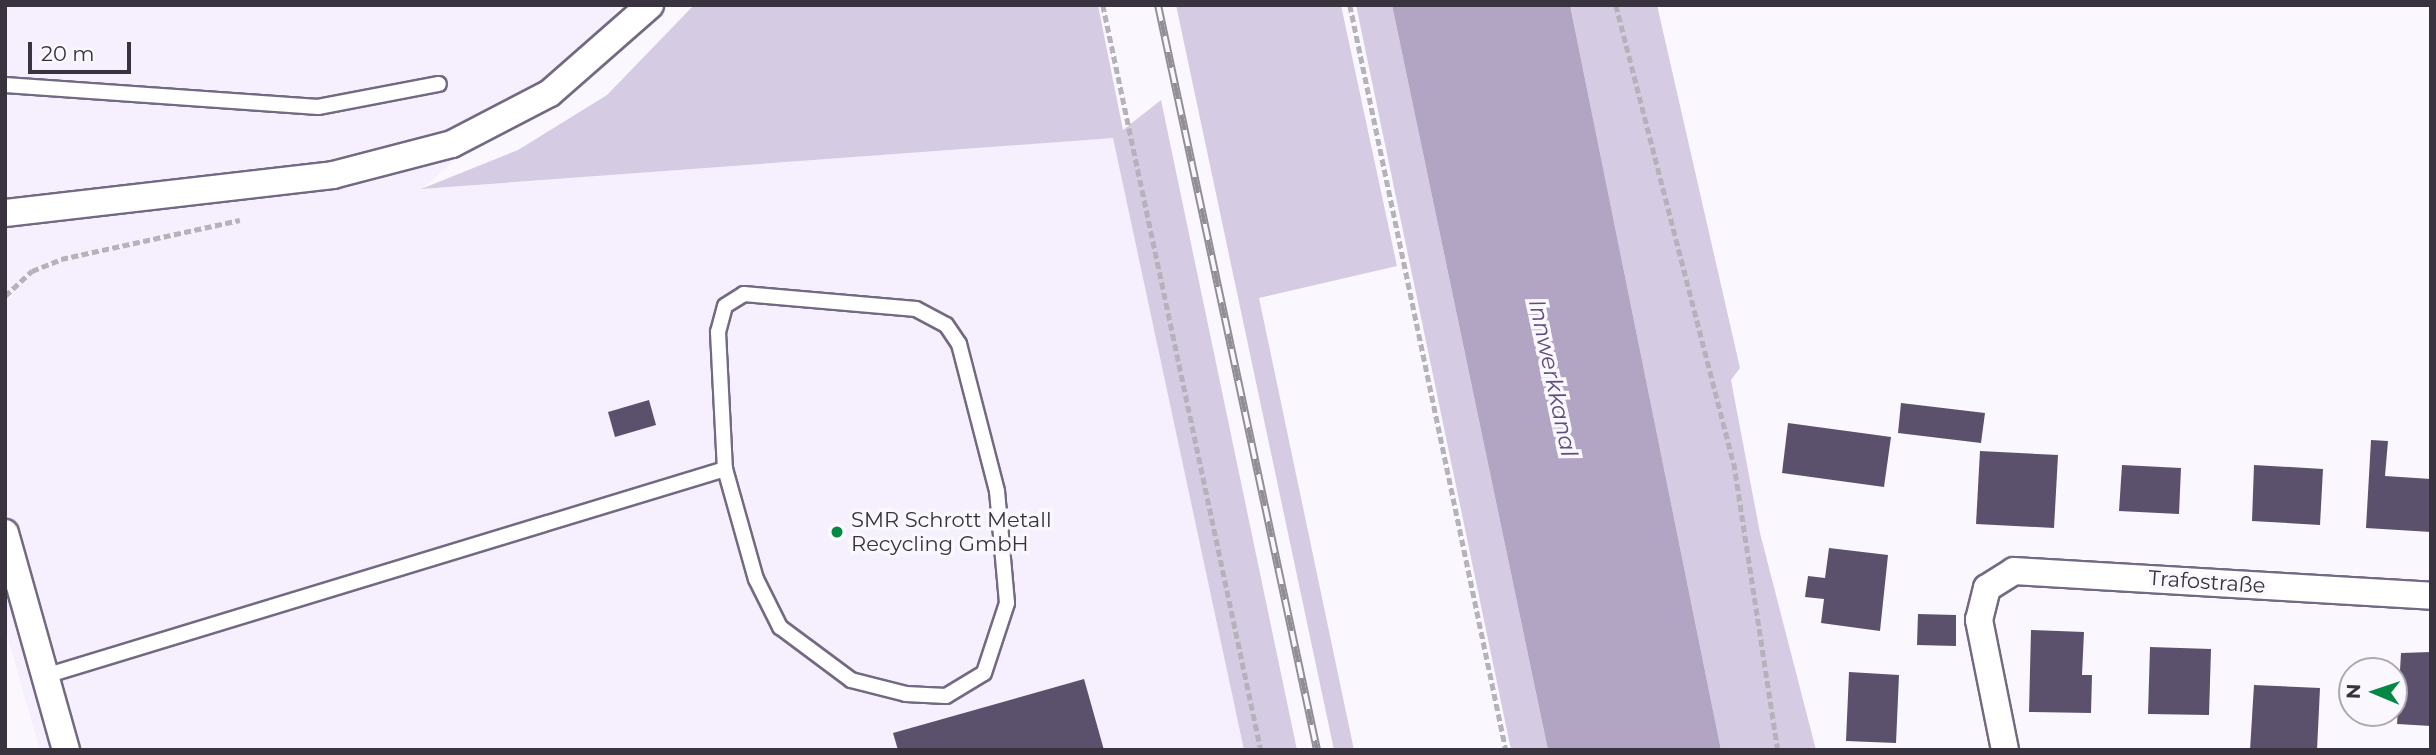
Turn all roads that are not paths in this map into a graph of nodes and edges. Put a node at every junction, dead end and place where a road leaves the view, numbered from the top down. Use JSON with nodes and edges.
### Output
{"nodes":[{"id":1,"x":650,"y":5,"type":"edge"},
{"id":2,"x":439,"y":84,"type":"dead end"},
{"id":3,"x":5,"y":85,"type":"edge"},
{"id":4,"x":5,"y":214,"type":"edge"},
{"id":5,"x":725,"y":469,"type":"junction"},
{"id":6,"x":5,"y":533,"type":"edge"},
{"id":7,"x":2431,"y":596,"type":"edge"},
{"id":8,"x":45,"y":676,"type":"junction"},
{"id":9,"x":66,"y":750,"type":"edge"},
{"id":10,"x":2005,"y":750,"type":"edge"}],
"edges":[{"from":1,"to":4,"type":"street"},
{"from":2,"to":3,"type":"lane"},
{"from":5,"to":5,"type":"lane"},
{"from":5,"to":8,"type":"lane"},
{"from":6,"to":8,"type":"street"},
{"from":7,"to":10,"type":"street","name":"Trafostraße"},
{"from":8,"to":9,"type":"street"}]}
